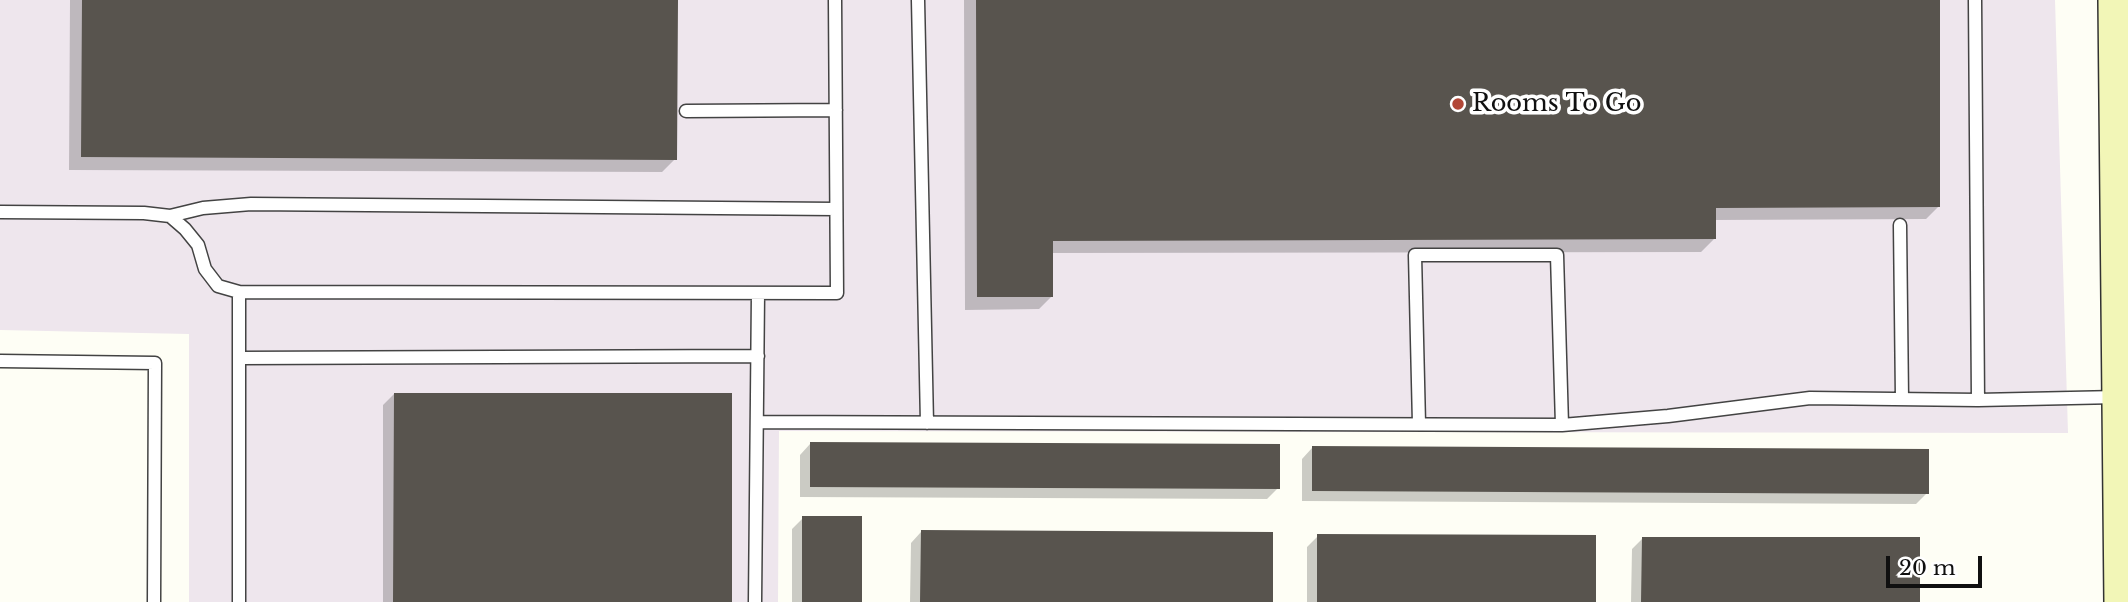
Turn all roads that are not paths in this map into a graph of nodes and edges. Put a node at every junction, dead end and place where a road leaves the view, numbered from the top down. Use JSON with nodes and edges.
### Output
{"nodes":[{"id":1,"x":835,"y":0,"type":"edge"},
{"id":2,"x":918,"y":0,"type":"edge"},
{"id":3,"x":1975,"y":0,"type":"edge"},
{"id":4,"x":2116,"y":0,"type":"edge"},
{"id":5,"x":836,"y":110,"type":"junction"},
{"id":6,"x":686,"y":111,"type":"dead end"},
{"id":7,"x":836,"y":209,"type":"junction"},
{"id":8,"x":0,"y":212,"type":"edge"},
{"id":9,"x":170,"y":216,"type":"junction"},
{"id":10,"x":1900,"y":225,"type":"dead end"},
{"id":11,"x":239,"y":292,"type":"junction"},
{"id":12,"x":758,"y":293,"type":"junction"},
{"id":13,"x":758,"y":356,"type":"junction"},
{"id":14,"x":239,"y":358,"type":"junction"},
{"id":15,"x":0,"y":361,"type":"edge"},
{"id":16,"x":2120,"y":397,"type":"junction"},
{"id":17,"x":1902,"y":399,"type":"junction"},
{"id":18,"x":1979,"y":400,"type":"junction"},
{"id":19,"x":757,"y":422,"type":"junction"},
{"id":20,"x":926,"y":423,"type":"junction"},
{"id":21,"x":1419,"y":424,"type":"junction"},
{"id":22,"x":1562,"y":425,"type":"junction"},
{"id":23,"x":154,"y":602,"type":"edge"},
{"id":24,"x":239,"y":602,"type":"edge"},
{"id":25,"x":755,"y":602,"type":"edge"},
{"id":26,"x":2122,"y":602,"type":"edge"}],
"edges":[{"from":1,"to":5,"type":"lane"},
{"from":2,"to":20,"type":"lane"},
{"from":3,"to":18,"type":"lane"},
{"from":4,"to":16,"type":"main road"},
{"from":5,"to":6,"type":"lane"},
{"from":5,"to":7,"type":"lane"},
{"from":7,"to":9,"type":"lane"},
{"from":7,"to":12,"type":"lane"},
{"from":8,"to":9,"type":"lane"},
{"from":9,"to":11,"type":"lane"},
{"from":10,"to":17,"type":"lane"},
{"from":11,"to":12,"type":"lane"},
{"from":11,"to":14,"type":"lane"},
{"from":12,"to":13,"type":"lane"},
{"from":13,"to":14,"type":"lane"},
{"from":13,"to":19,"type":"lane"},
{"from":14,"to":24,"type":"lane"},
{"from":15,"to":23,"type":"lane"},
{"from":16,"to":18,"type":"lane"},
{"from":16,"to":26,"type":"main road"},
{"from":17,"to":18,"type":"lane"},
{"from":17,"to":22,"type":"lane"},
{"from":19,"to":20,"type":"lane"},
{"from":19,"to":25,"type":"lane"},
{"from":20,"to":21,"type":"lane"},
{"from":21,"to":22,"type":"lane"},
{"from":21,"to":22,"type":"lane"}]}
